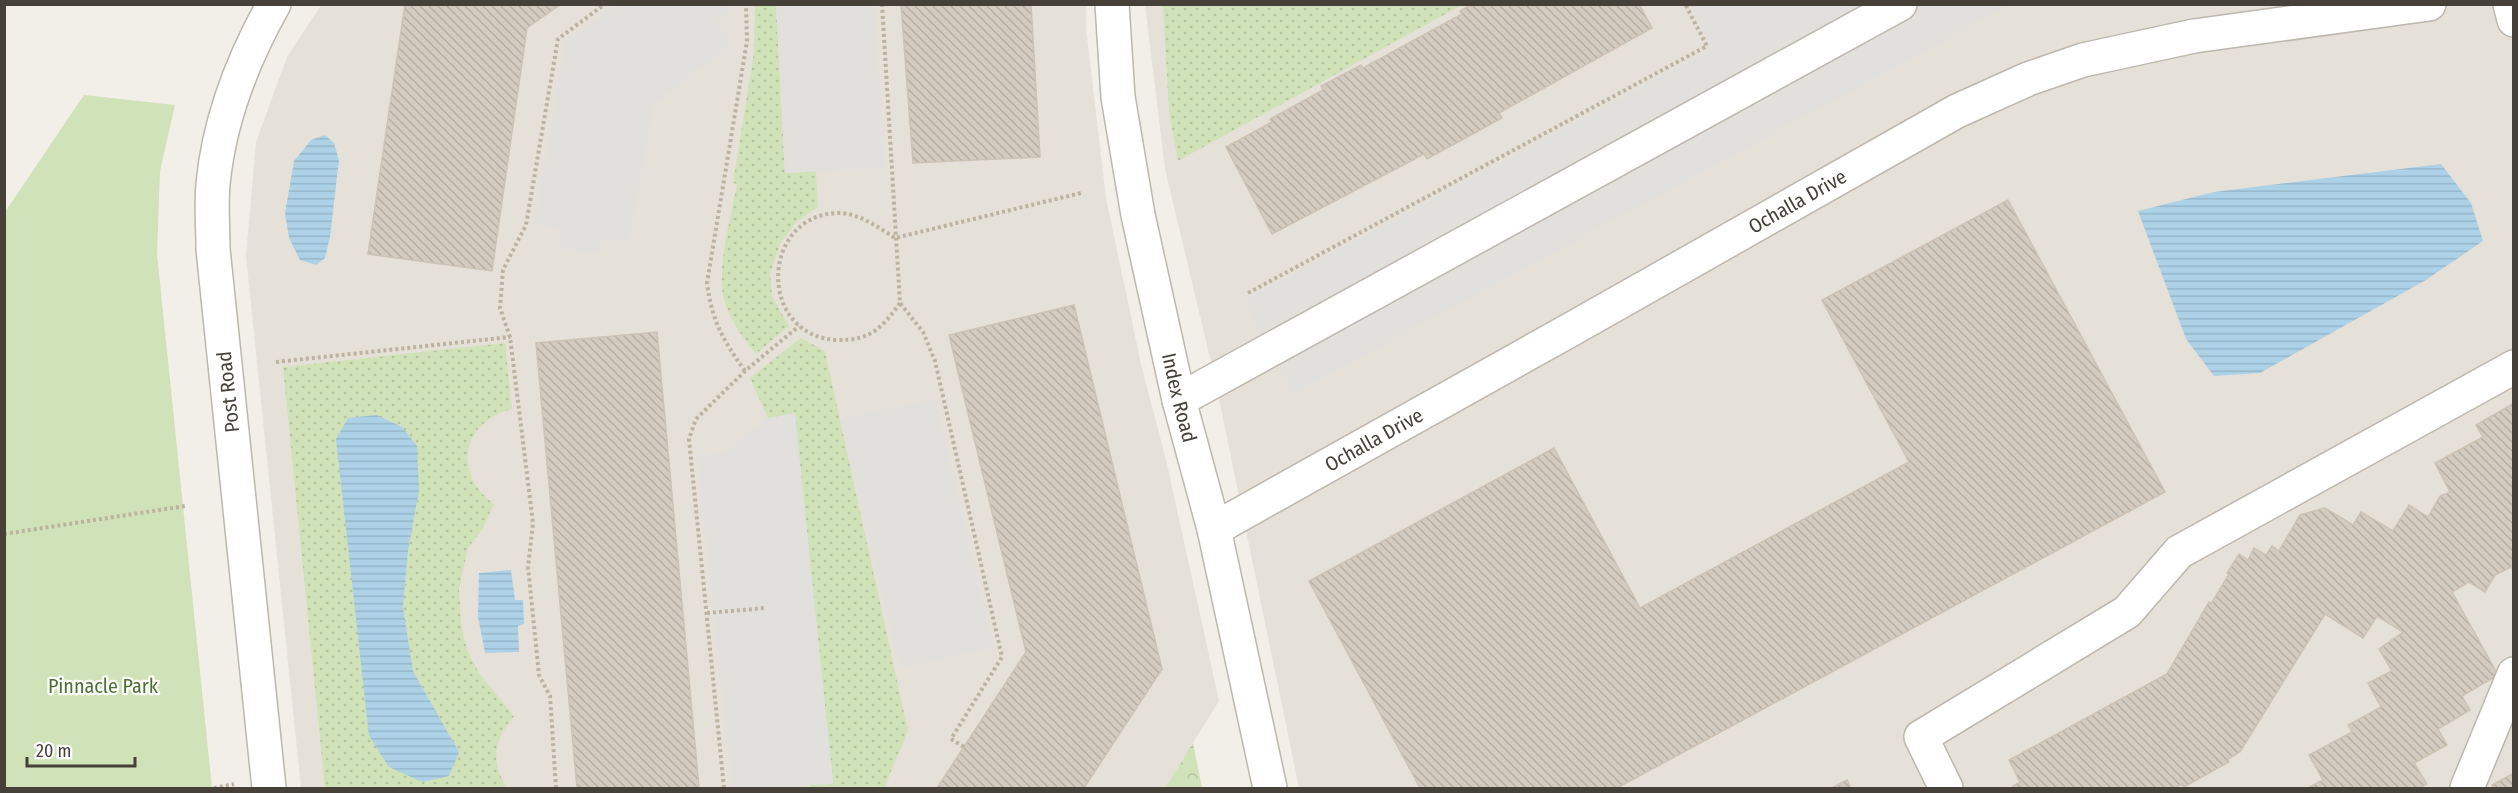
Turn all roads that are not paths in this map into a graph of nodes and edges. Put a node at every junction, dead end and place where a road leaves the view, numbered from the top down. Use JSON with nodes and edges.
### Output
{"nodes":[{"id":1,"x":274,"y":4,"type":"edge"},
{"id":2,"x":1112,"y":4,"type":"edge"},
{"id":3,"x":1900,"y":4,"type":"edge"},
{"id":4,"x":2429,"y":4,"type":"edge"},
{"id":5,"x":2510,"y":4,"type":"edge"},
{"id":6,"x":2514,"y":20,"type":"edge"},
{"id":7,"x":2514,"y":367,"type":"edge"},
{"id":8,"x":1179,"y":400,"type":"junction"},
{"id":9,"x":1214,"y":529,"type":"junction"},
{"id":10,"x":2514,"y":674,"type":"edge"},
{"id":11,"x":269,"y":789,"type":"edge"},
{"id":12,"x":1270,"y":789,"type":"edge"},
{"id":13,"x":1946,"y":789,"type":"edge"},
{"id":14,"x":2467,"y":789,"type":"edge"}],
"edges":[{"from":1,"to":11,"type":"street","name":"Post Road"},
{"from":2,"to":8,"type":"street","name":"Index Road"},
{"from":3,"to":8,"type":"street"},
{"from":4,"to":9,"type":"street","name":"Ochalla Drive"},
{"from":5,"to":6,"type":"street"},
{"from":7,"to":13,"type":"street"},
{"from":8,"to":9,"type":"street","name":"Index Road"},
{"from":9,"to":12,"type":"street","name":"Index Road"},
{"from":10,"to":14,"type":"street"}]}
